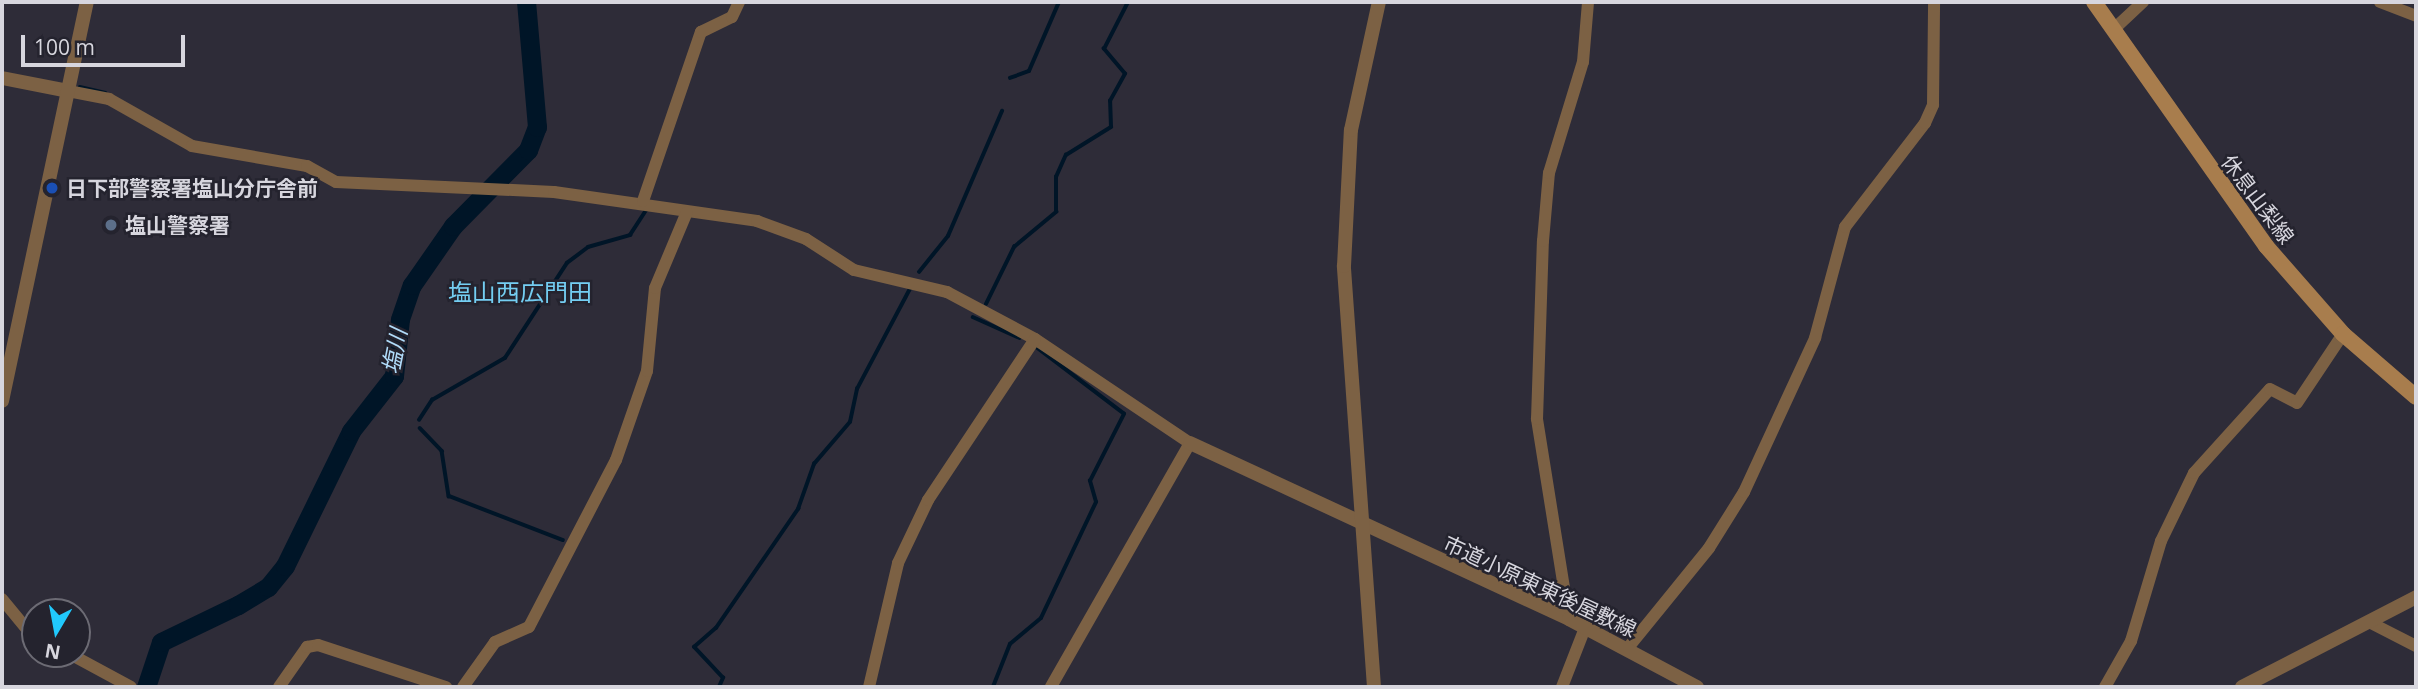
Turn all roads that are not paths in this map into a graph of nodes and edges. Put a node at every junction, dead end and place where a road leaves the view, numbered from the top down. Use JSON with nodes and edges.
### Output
{"nodes":[{"id":1,"x":87,"y":2,"type":"edge"},
{"id":2,"x":739,"y":2,"type":"edge"},
{"id":3,"x":1379,"y":2,"type":"edge"},
{"id":4,"x":1588,"y":2,"type":"edge"},
{"id":5,"x":1934,"y":2,"type":"edge"},
{"id":6,"x":2094,"y":2,"type":"edge"},
{"id":7,"x":2143,"y":2,"type":"edge"},
{"id":8,"x":2380,"y":2,"type":"edge"},
{"id":9,"x":2416,"y":16,"type":"edge"},
{"id":10,"x":2114,"y":29,"type":"junction"},
{"id":11,"x":2,"y":78,"type":"edge"},
{"id":12,"x":68,"y":91,"type":"junction"},
{"id":13,"x":643,"y":201,"type":"junction"},
{"id":14,"x":687,"y":212,"type":"junction"},
{"id":15,"x":2343,"y":334,"type":"junction"},
{"id":16,"x":1032,"y":343,"type":"junction"},
{"id":17,"x":2416,"y":397,"type":"edge"},
{"id":18,"x":2,"y":401,"type":"edge"},
{"id":19,"x":1190,"y":443,"type":"junction"},
{"id":20,"x":1363,"y":527,"type":"junction"},
{"id":21,"x":2416,"y":597,"type":"edge"},
{"id":22,"x":2,"y":599,"type":"edge"},
{"id":23,"x":1569,"y":619,"type":"junction"},
{"id":24,"x":21,"y":622,"type":"edge"},
{"id":25,"x":2369,"y":622,"type":"junction"},
{"id":26,"x":1586,"y":628,"type":"junction"},
{"id":27,"x":2416,"y":646,"type":"edge"},
{"id":28,"x":1627,"y":649,"type":"junction"},
{"id":29,"x":91,"y":665,"type":"edge"},
{"id":30,"x":131,"y":687,"type":"edge"},
{"id":31,"x":279,"y":687,"type":"edge"},
{"id":32,"x":446,"y":687,"type":"edge"},
{"id":33,"x":463,"y":687,"type":"edge"},
{"id":34,"x":869,"y":687,"type":"edge"},
{"id":35,"x":1051,"y":687,"type":"edge"},
{"id":36,"x":1374,"y":687,"type":"edge"},
{"id":37,"x":1562,"y":687,"type":"edge"},
{"id":38,"x":1697,"y":687,"type":"edge"},
{"id":39,"x":2105,"y":687,"type":"edge"},
{"id":40,"x":2242,"y":687,"type":"edge"}],
"edges":[{"from":1,"to":12,"type":"street"},
{"from":2,"to":13,"type":"street"},
{"from":3,"to":20,"type":"street"},
{"from":4,"to":23,"type":"street"},
{"from":5,"to":28,"type":"street"},
{"from":6,"to":10,"type":"main road","name":"休息山梨線"},
{"from":7,"to":10,"type":"street"},
{"from":8,"to":9,"type":"street"},
{"from":10,"to":15,"type":"main road","name":"休息山梨線"},
{"from":11,"to":12,"type":"street"},
{"from":12,"to":13,"type":"street"},
{"from":12,"to":18,"type":"street"},
{"from":13,"to":14,"type":"street"},
{"from":14,"to":16,"type":"street"},
{"from":14,"to":33,"type":"street"},
{"from":15,"to":17,"type":"main road","name":"休息山梨線"},
{"from":15,"to":39,"type":"street"},
{"from":16,"to":19,"type":"street"},
{"from":16,"to":34,"type":"street"},
{"from":19,"to":20,"type":"street","name":"市道小原東東後屋敷線"},
{"from":19,"to":35,"type":"street"},
{"from":20,"to":23,"type":"street","name":"市道小原東東後屋敷線"},
{"from":20,"to":36,"type":"street"},
{"from":21,"to":25,"type":"street"},
{"from":22,"to":24,"type":"street"},
{"from":23,"to":26,"type":"street","name":"市道小原東東後屋敷線"},
{"from":25,"to":27,"type":"street"},
{"from":25,"to":40,"type":"street"},
{"from":26,"to":28,"type":"street","name":"市道小原東東後屋敷線"},
{"from":26,"to":37,"type":"street"},
{"from":28,"to":38,"type":"street","name":"市道小原東東後屋敷線"},
{"from":29,"to":30,"type":"street"},
{"from":31,"to":32,"type":"street"}]}
